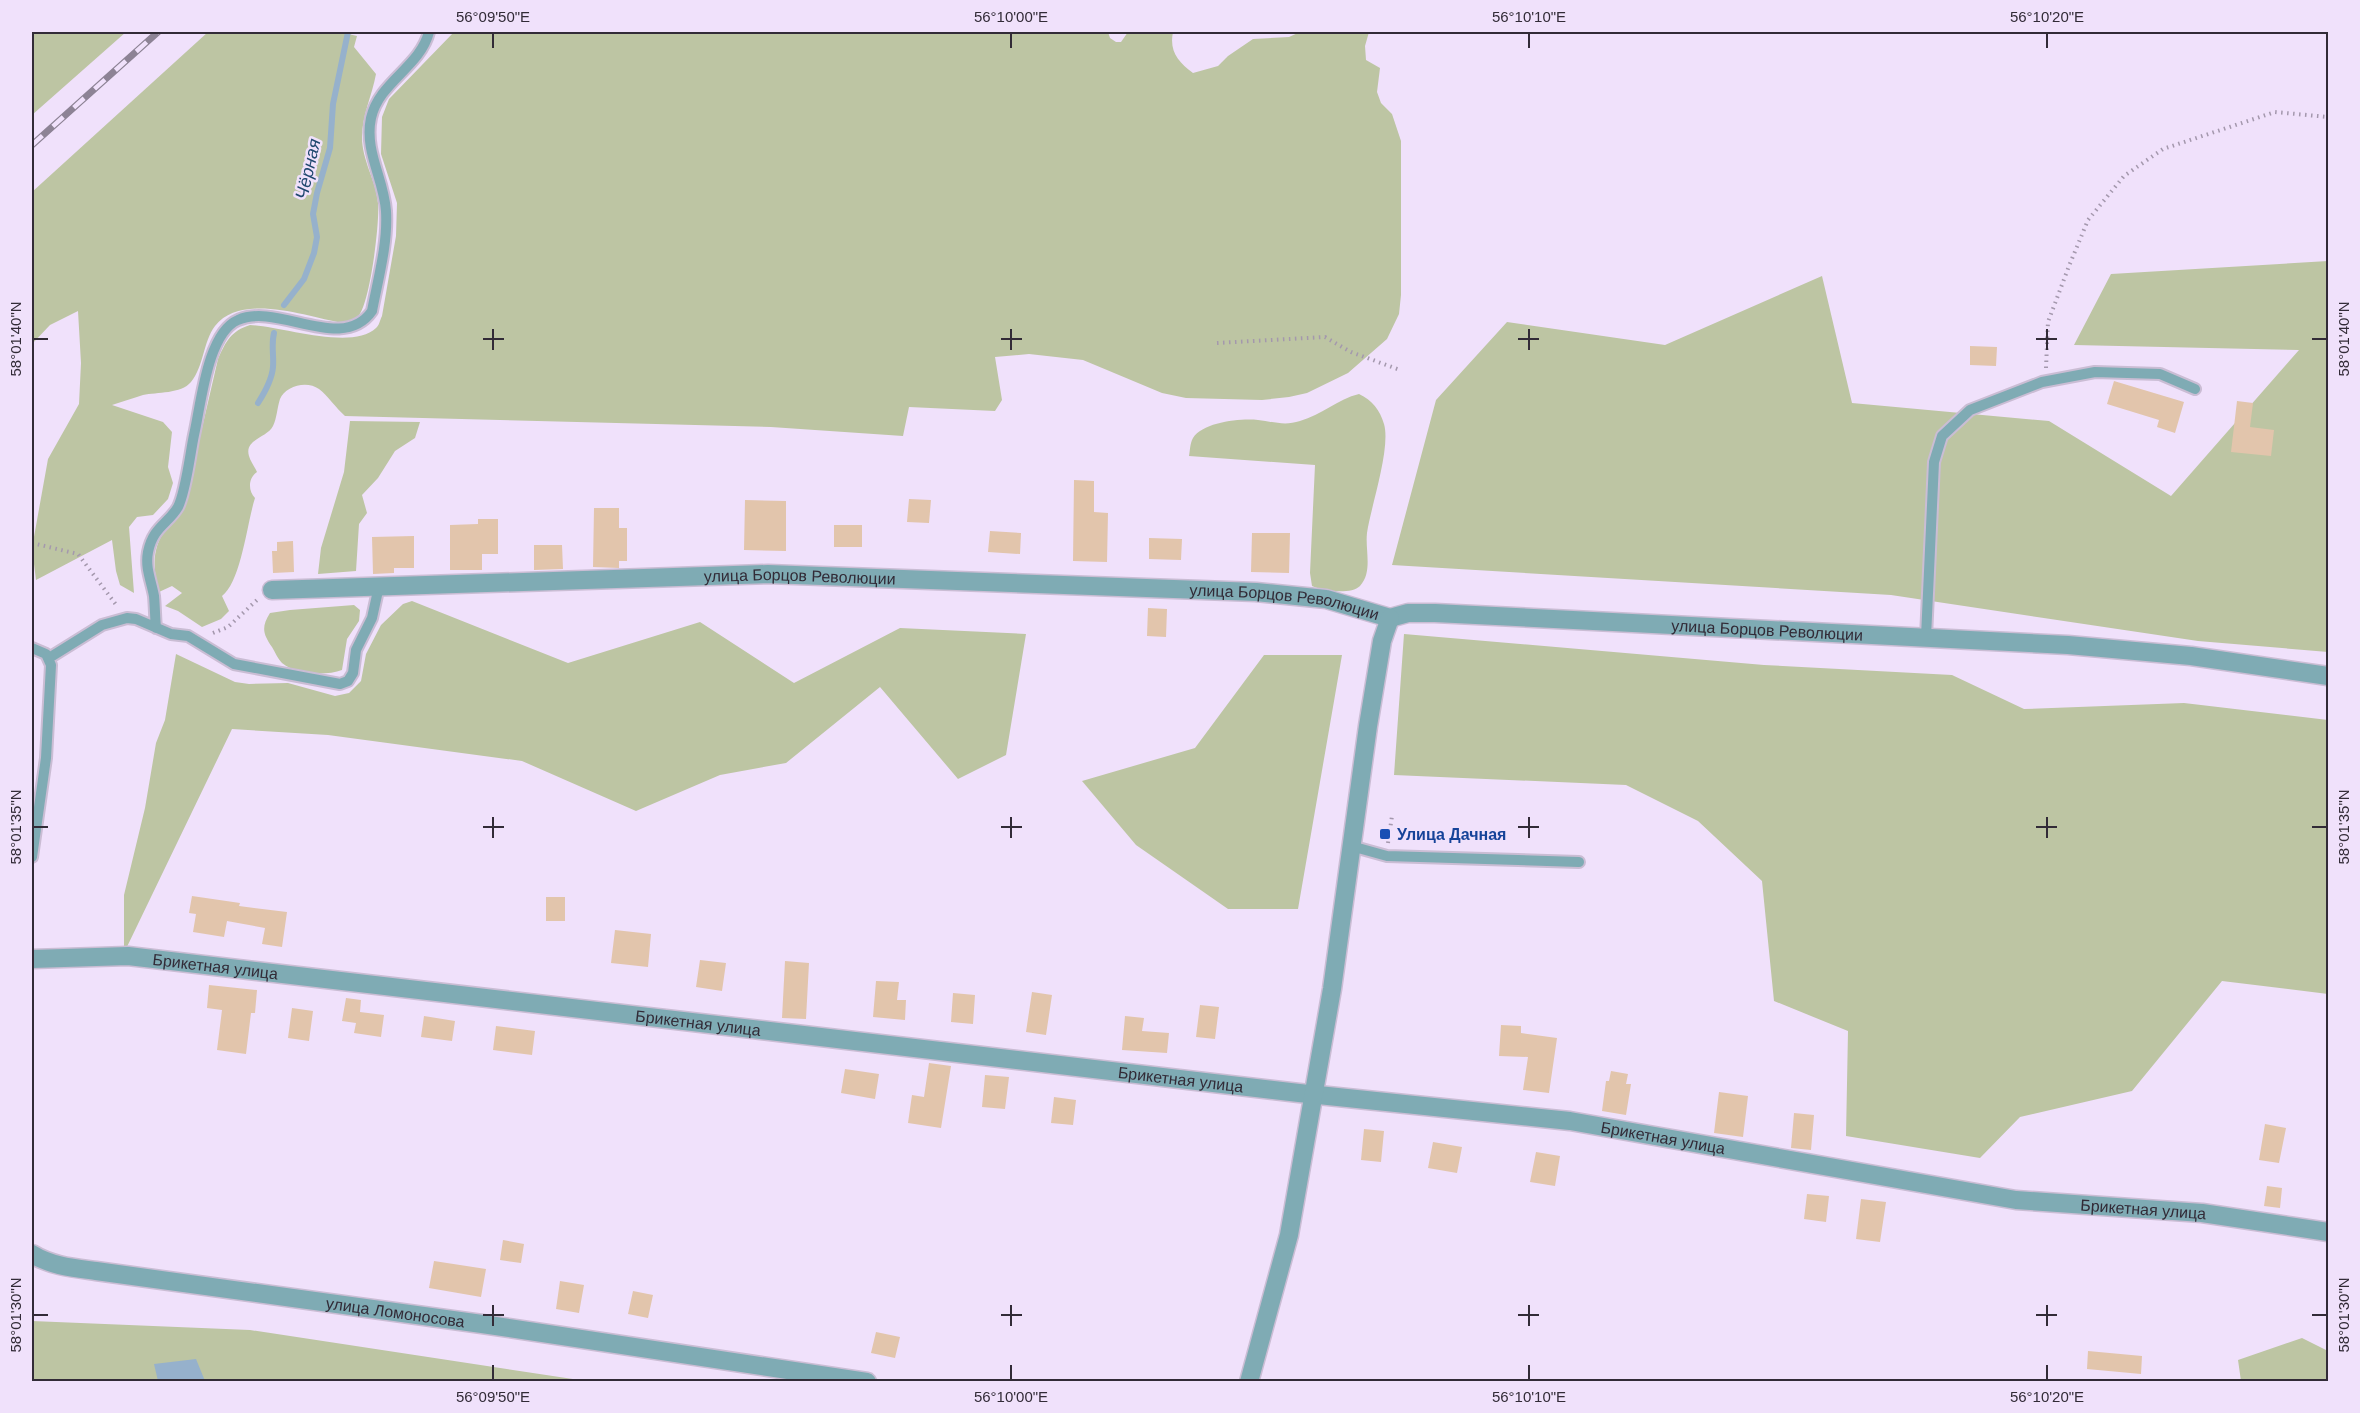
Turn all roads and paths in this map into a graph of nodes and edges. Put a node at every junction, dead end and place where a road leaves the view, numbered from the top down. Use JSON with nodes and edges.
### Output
{"nodes":[{"id":1,"x":429,"y":32,"type":"edge"},
{"id":2,"x":2328,"y":117,"type":"edge"},
{"id":3,"x":1217,"y":343,"type":"dead end"},
{"id":4,"x":1400,"y":370,"type":"dead end"},
{"id":5,"x":2045,"y":381,"type":"junction"},
{"id":6,"x":2194,"y":389,"type":"dead end"},
{"id":7,"x":32,"y":543,"type":"edge"},
{"id":8,"x":379,"y":586,"type":"junction"},
{"id":9,"x":272,"y":590,"type":"joint"},
{"id":10,"x":127,"y":618,"type":"junction"},
{"id":11,"x":1390,"y":618,"type":"junction"},
{"id":12,"x":156,"y":628,"type":"junction"},
{"id":13,"x":188,"y":636,"type":"junction"},
{"id":14,"x":1926,"y":637,"type":"junction"},
{"id":15,"x":32,"y":648,"type":"edge"},
{"id":16,"x":50,"y":658,"type":"junction"},
{"id":17,"x":2328,"y":676,"type":"edge"},
{"id":18,"x":32,"y":771,"type":"edge"},
{"id":19,"x":45,"y":771,"type":"junction"},
{"id":20,"x":33,"y":837,"type":"edge"},
{"id":21,"x":1351,"y":846,"type":"junction"},
{"id":22,"x":32,"y":857,"type":"edge"},
{"id":23,"x":1579,"y":862,"type":"dead end"},
{"id":24,"x":32,"y":959,"type":"edge"},
{"id":25,"x":1314,"y":1094,"type":"junction"},
{"id":26,"x":2328,"y":1232,"type":"edge"},
{"id":27,"x":32,"y":1254,"type":"edge"},
{"id":28,"x":867,"y":1382,"type":"edge"},
{"id":29,"x":1249,"y":1382,"type":"edge"}],
"edges":[{"from":1,"to":12,"type":"lane"},
{"from":2,"to":5,"type":"path"},
{"from":3,"to":4,"type":"path"},
{"from":5,"to":6,"type":"lane"},
{"from":5,"to":14,"type":"lane"},
{"from":7,"to":10,"type":"path"},
{"from":8,"to":9,"type":"street","name":"улица Борцов Революции"},
{"from":8,"to":11,"type":"street","name":"улица Борцов Революции"},
{"from":8,"to":13,"type":"lane"},
{"from":9,"to":13,"type":"path"},
{"from":10,"to":12,"type":"lane"},
{"from":10,"to":16,"type":"lane"},
{"from":11,"to":14,"type":"street","name":"улица Борцов Революции"},
{"from":11,"to":21,"type":"street"},
{"from":12,"to":13,"type":"lane"},
{"from":14,"to":17,"type":"street","name":"улица Борцов Революции"},
{"from":15,"to":16,"type":"lane"},
{"from":16,"to":19,"type":"lane"},
{"from":18,"to":19,"type":"lane"},
{"from":19,"to":20,"type":"lane"},
{"from":20,"to":22,"type":"lane"},
{"from":21,"to":23,"type":"lane"},
{"from":21,"to":25,"type":"street"},
{"from":24,"to":25,"type":"street","name":"Брикетная улица"},
{"from":25,"to":26,"type":"street","name":"Брикетная улица"},
{"from":25,"to":29,"type":"street"},
{"from":27,"to":28,"type":"street","name":"улица Ломоносова"}]}
